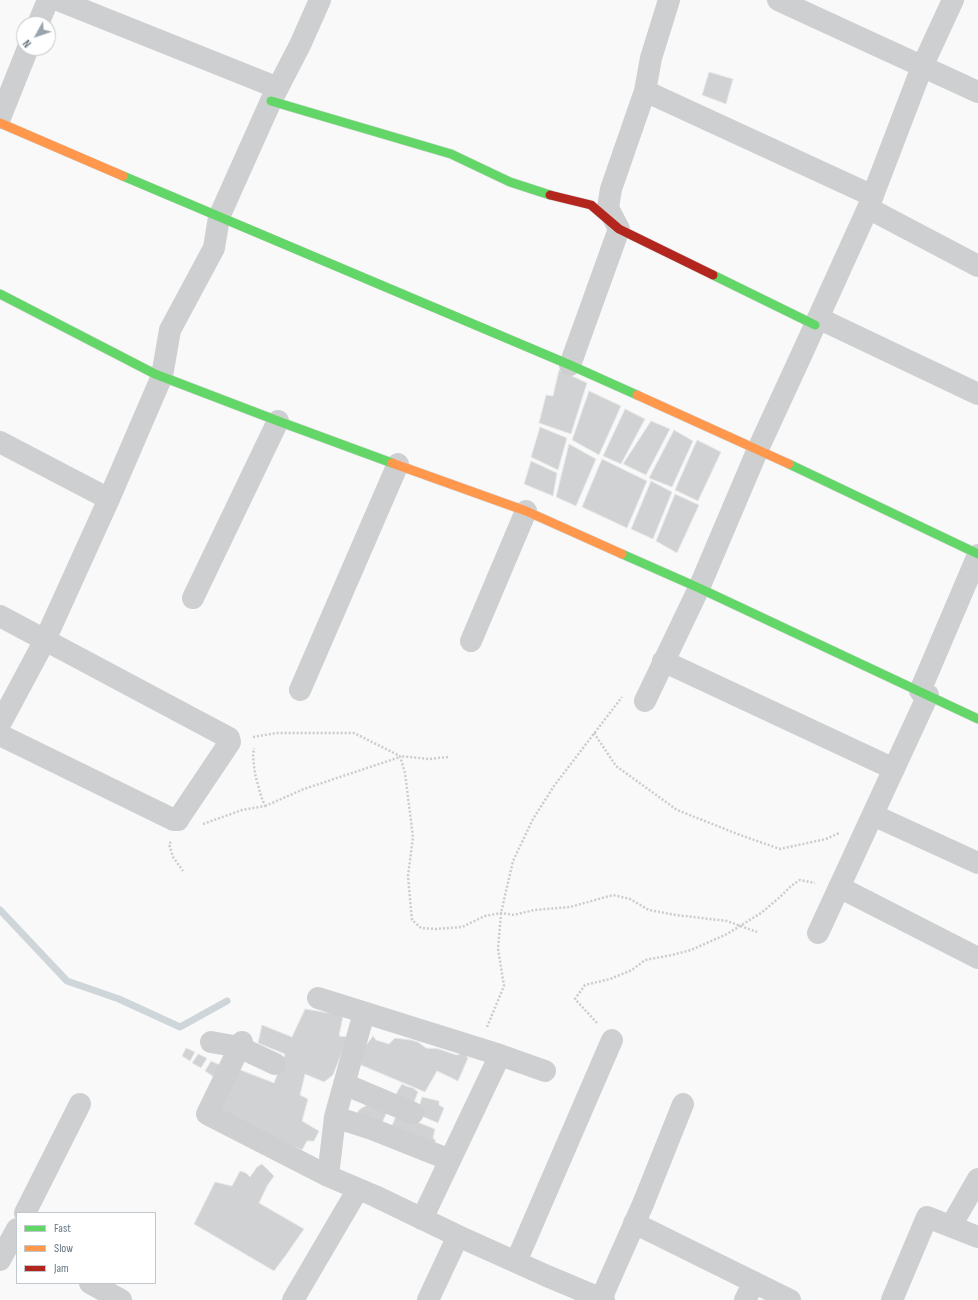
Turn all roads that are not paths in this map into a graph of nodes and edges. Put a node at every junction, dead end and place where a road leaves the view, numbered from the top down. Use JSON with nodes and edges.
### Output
{"nodes":[{"id":1,"x":48,"y":0,"type":"edge"},
{"id":2,"x":58,"y":0,"type":"edge"},
{"id":3,"x":320,"y":0,"type":"edge"},
{"id":4,"x":669,"y":0,"type":"edge"},
{"id":5,"x":778,"y":0,"type":"edge"},
{"id":6,"x":953,"y":0,"type":"edge"},
{"id":7,"x":41,"y":16,"type":"edge"},
{"id":8,"x":25,"y":56,"type":"edge"},
{"id":9,"x":922,"y":67,"type":"junction"},
{"id":10,"x":646,"y":91,"type":"junction"},
{"id":11,"x":978,"y":92,"type":"edge"},
{"id":12,"x":274,"y":95,"type":"junction"},
{"id":13,"x":0,"y":116,"type":"edge"},
{"id":14,"x":870,"y":202,"type":"junction"},
{"id":15,"x":219,"y":217,"type":"junction"},
{"id":16,"x":619,"y":229,"type":"junction"},
{"id":17,"x":978,"y":266,"type":"edge"},
{"id":18,"x":0,"y":294,"type":"edge"},
{"id":19,"x":817,"y":322,"type":"junction"},
{"id":20,"x":570,"y":366,"type":"junction"},
{"id":21,"x":162,"y":376,"type":"junction"},
{"id":22,"x":978,"y":394,"type":"edge"},
{"id":23,"x":278,"y":421,"type":"junction"},
{"id":24,"x":0,"y":442,"type":"edge"},
{"id":25,"x":758,"y":449,"type":"junction"},
{"id":26,"x":398,"y":464,"type":"junction"},
{"id":27,"x":109,"y":499,"type":"junction"},
{"id":28,"x":526,"y":511,"type":"junction"},
{"id":29,"x":978,"y":554,"type":"edge"},
{"id":30,"x":700,"y":588,"type":"junction"},
{"id":31,"x":193,"y":598,"type":"dead end"},
{"id":32,"x":0,"y":616,"type":"edge"},
{"id":33,"x":45,"y":640,"type":"junction"},
{"id":34,"x":471,"y":641,"type":"dead end"},
{"id":35,"x":664,"y":661,"type":"junction"},
{"id":36,"x":300,"y":690,"type":"dead end"},
{"id":37,"x":924,"y":693,"type":"junction"},
{"id":38,"x":636,"y":696,"type":"road end"},
{"id":39,"x":978,"y":719,"type":"edge"},
{"id":40,"x":0,"y":724,"type":"edge"},
{"id":41,"x":0,"y":735,"type":"edge"},
{"id":42,"x":894,"y":769,"type":"junction"},
{"id":43,"x":873,"y":815,"type":"junction"},
{"id":44,"x":978,"y":862,"type":"edge"},
{"id":45,"x":839,"y":887,"type":"junction"},
{"id":46,"x":818,"y":933,"type":"dead end"},
{"id":47,"x":978,"y":958,"type":"edge"},
{"id":48,"x":318,"y":998,"type":"dead end"},
{"id":49,"x":364,"y":1013,"type":"junction"},
{"id":50,"x":612,"y":1040,"type":"road end"},
{"id":51,"x":211,"y":1042,"type":"dead end"},
{"id":52,"x":240,"y":1044,"type":"junction"},
{"id":53,"x":500,"y":1055,"type":"junction"},
{"id":54,"x":275,"y":1064,"type":"dead end"},
{"id":55,"x":544,"y":1071,"type":"dead end"},
{"id":56,"x":344,"y":1084,"type":"junction"},
{"id":57,"x":80,"y":1104,"type":"dead end"},
{"id":58,"x":683,"y":1104,"type":"dead end"},
{"id":59,"x":413,"y":1113,"type":"dead end"},
{"id":60,"x":335,"y":1117,"type":"junction"},
{"id":61,"x":450,"y":1160,"type":"junction"},
{"id":62,"x":328,"y":1176,"type":"junction"},
{"id":63,"x":978,"y":1179,"type":"edge"},
{"id":64,"x":358,"y":1189,"type":"junction"},
{"id":65,"x":26,"y":1212,"type":"edge"},
{"id":66,"x":422,"y":1219,"type":"junction"},
{"id":67,"x":634,"y":1223,"type":"junction"},
{"id":68,"x":951,"y":1226,"type":"junction"},
{"id":69,"x":11,"y":1236,"type":"edge"},
{"id":70,"x":458,"y":1236,"type":"junction"},
{"id":71,"x":978,"y":1237,"type":"edge"},
{"id":72,"x":0,"y":1260,"type":"edge"},
{"id":73,"x":516,"y":1262,"type":"junction"},
{"id":74,"x":92,"y":1284,"type":"edge"},
{"id":75,"x":750,"y":1291,"type":"edge"},
{"id":76,"x":596,"y":1298,"type":"edge"},
{"id":77,"x":121,"y":1300,"type":"edge"},
{"id":78,"x":293,"y":1300,"type":"edge"},
{"id":79,"x":428,"y":1300,"type":"edge"},
{"id":80,"x":790,"y":1300,"type":"edge"},
{"id":81,"x":892,"y":1300,"type":"edge"}],
"edges":[{"from":1,"to":7,"type":"street"},
{"from":2,"to":12,"type":"street"},
{"from":3,"to":12,"type":"street"},
{"from":4,"to":10,"type":"street"},
{"from":5,"to":9,"type":"street"},
{"from":6,"to":9,"type":"street"},
{"from":8,"to":13,"type":"street"},
{"from":9,"to":11,"type":"street"},
{"from":9,"to":14,"type":"street"},
{"from":10,"to":14,"type":"street"},
{"from":10,"to":16,"type":"street"},
{"from":12,"to":15,"type":"street"},
{"from":12,"to":16,"type":"street"},
{"from":13,"to":15,"type":"street"},
{"from":14,"to":17,"type":"street"},
{"from":14,"to":19,"type":"street"},
{"from":15,"to":20,"type":"street"},
{"from":15,"to":21,"type":"street"},
{"from":16,"to":19,"type":"street"},
{"from":16,"to":20,"type":"street"},
{"from":18,"to":21,"type":"street"},
{"from":19,"to":22,"type":"street"},
{"from":19,"to":25,"type":"street"},
{"from":20,"to":25,"type":"street"},
{"from":21,"to":23,"type":"street"},
{"from":21,"to":27,"type":"street"},
{"from":23,"to":26,"type":"street"},
{"from":23,"to":31,"type":"street"},
{"from":24,"to":27,"type":"street"},
{"from":25,"to":29,"type":"street"},
{"from":25,"to":30,"type":"street"},
{"from":26,"to":28,"type":"street"},
{"from":26,"to":36,"type":"street"},
{"from":27,"to":33,"type":"street"},
{"from":28,"to":30,"type":"street"},
{"from":28,"to":34,"type":"street"},
{"from":29,"to":37,"type":"street"},
{"from":30,"to":35,"type":"street"},
{"from":30,"to":37,"type":"street"},
{"from":32,"to":33,"type":"street"},
{"from":33,"to":40,"type":"street"},
{"from":33,"to":41,"type":"street"},
{"from":35,"to":38,"type":"street"},
{"from":35,"to":42,"type":"street"},
{"from":37,"to":39,"type":"street"},
{"from":37,"to":42,"type":"street"},
{"from":42,"to":43,"type":"street"},
{"from":43,"to":44,"type":"street"},
{"from":43,"to":45,"type":"street"},
{"from":45,"to":46,"type":"street"},
{"from":45,"to":47,"type":"street"},
{"from":48,"to":49,"type":"street"},
{"from":49,"to":53,"type":"street"},
{"from":49,"to":56,"type":"street"},
{"from":50,"to":73,"type":"street"},
{"from":51,"to":52,"type":"street"},
{"from":52,"to":54,"type":"street"},
{"from":52,"to":62,"type":"street"},
{"from":53,"to":55,"type":"street"},
{"from":53,"to":61,"type":"street"},
{"from":56,"to":59,"type":"street"},
{"from":56,"to":60,"type":"street"},
{"from":57,"to":65,"type":"street"},
{"from":58,"to":67,"type":"street"},
{"from":60,"to":61,"type":"street"},
{"from":60,"to":62,"type":"street"},
{"from":61,"to":66,"type":"street"},
{"from":62,"to":64,"type":"street"},
{"from":63,"to":68,"type":"street"},
{"from":64,"to":66,"type":"street"},
{"from":64,"to":78,"type":"street"},
{"from":66,"to":70,"type":"street"},
{"from":67,"to":75,"type":"street"},
{"from":67,"to":76,"type":"street"},
{"from":68,"to":71,"type":"street"},
{"from":68,"to":81,"type":"street"},
{"from":69,"to":72,"type":"street"},
{"from":70,"to":73,"type":"street"},
{"from":70,"to":79,"type":"street"},
{"from":73,"to":76,"type":"street"},
{"from":74,"to":77,"type":"street"},
{"from":75,"to":80,"type":"street"}]}
